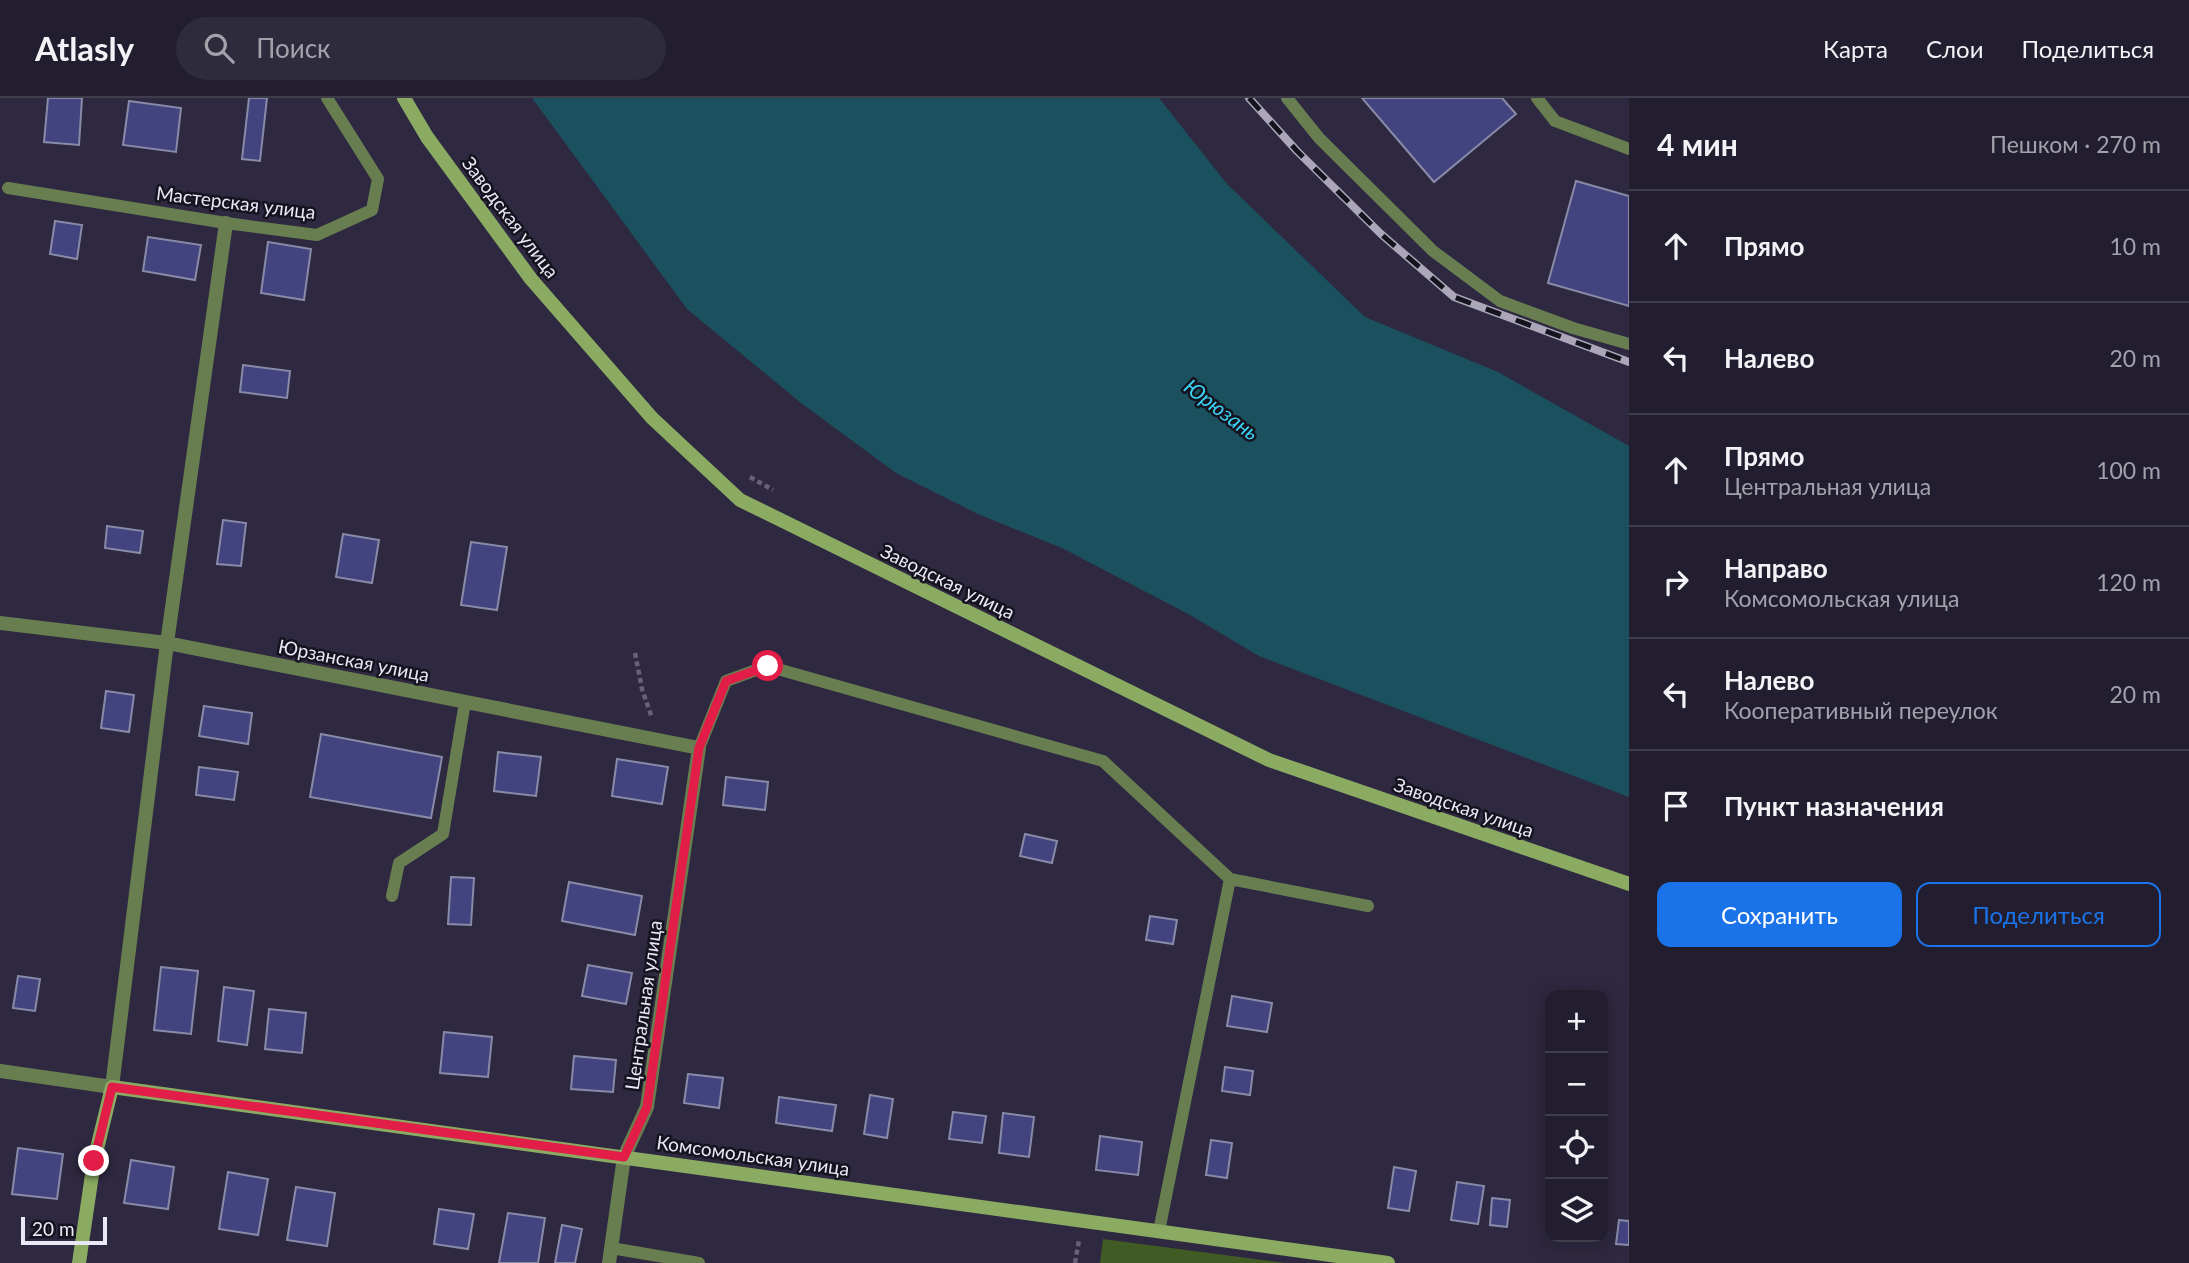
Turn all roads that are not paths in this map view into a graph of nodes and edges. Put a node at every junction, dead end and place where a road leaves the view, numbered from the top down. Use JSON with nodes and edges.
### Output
{"nodes":[{"id":1,"x":327,"y":98,"type":"edge"},
{"id":2,"x":404,"y":98,"type":"edge"},
{"id":3,"x":1287,"y":98,"type":"edge"},
{"id":4,"x":1537,"y":98,"type":"edge"},
{"id":5,"x":1629,"y":149,"type":"edge"},
{"id":6,"x":8,"y":188,"type":"dead end"},
{"id":7,"x":226,"y":223,"type":"junction"},
{"id":8,"x":1629,"y":344,"type":"edge"},
{"id":9,"x":0,"y":623,"type":"edge"},
{"id":10,"x":167,"y":643,"type":"junction"},
{"id":11,"x":465,"y":702,"type":"junction"},
{"id":12,"x":699,"y":748,"type":"junction"},
{"id":13,"x":1230,"y":880,"type":"junction"},
{"id":14,"x":1629,"y":884,"type":"edge"},
{"id":15,"x":392,"y":896,"type":"dead end"},
{"id":16,"x":1368,"y":906,"type":"dead end"},
{"id":17,"x":0,"y":1071,"type":"edge"},
{"id":18,"x":112,"y":1087,"type":"junction"},
{"id":19,"x":624,"y":1157,"type":"junction"},
{"id":20,"x":1159,"y":1231,"type":"junction"},
{"id":21,"x":611,"y":1248,"type":"junction"},
{"id":22,"x":79,"y":1263,"type":"edge"},
{"id":23,"x":609,"y":1263,"type":"edge"},
{"id":24,"x":699,"y":1263,"type":"edge"},
{"id":25,"x":1388,"y":1263,"type":"edge"}],
"edges":[{"from":1,"to":7,"type":"lane","name":"Мастерская улица"},
{"from":2,"to":14,"type":"street","name":"Заводская улица"},
{"from":3,"to":8,"type":"lane"},
{"from":4,"to":5,"type":"lane"},
{"from":6,"to":7,"type":"lane","name":"Мастерская улица"},
{"from":7,"to":10,"type":"street"},
{"from":9,"to":10,"type":"street","name":"Юрзанская улица"},
{"from":10,"to":11,"type":"street","name":"Юрзанская улица"},
{"from":10,"to":18,"type":"street"},
{"from":11,"to":12,"type":"street","name":"Юрзанская улица"},
{"from":11,"to":15,"type":"lane"},
{"from":12,"to":13,"type":"lane"},
{"from":12,"to":19,"type":"street","name":"Центральная улица"},
{"from":13,"to":16,"type":"lane"},
{"from":13,"to":20,"type":"lane"},
{"from":17,"to":18,"type":"street"},
{"from":18,"to":19,"type":"street","name":"Комсомольская улица"},
{"from":18,"to":22,"type":"street"},
{"from":19,"to":20,"type":"street","name":"Комсомольская улица"},
{"from":19,"to":21,"type":"street","name":"Центральная улица"},
{"from":20,"to":25,"type":"street","name":"Комсомольская улица"},
{"from":21,"to":23,"type":"street","name":"Центральная улица"},
{"from":21,"to":24,"type":"lane"}]}
